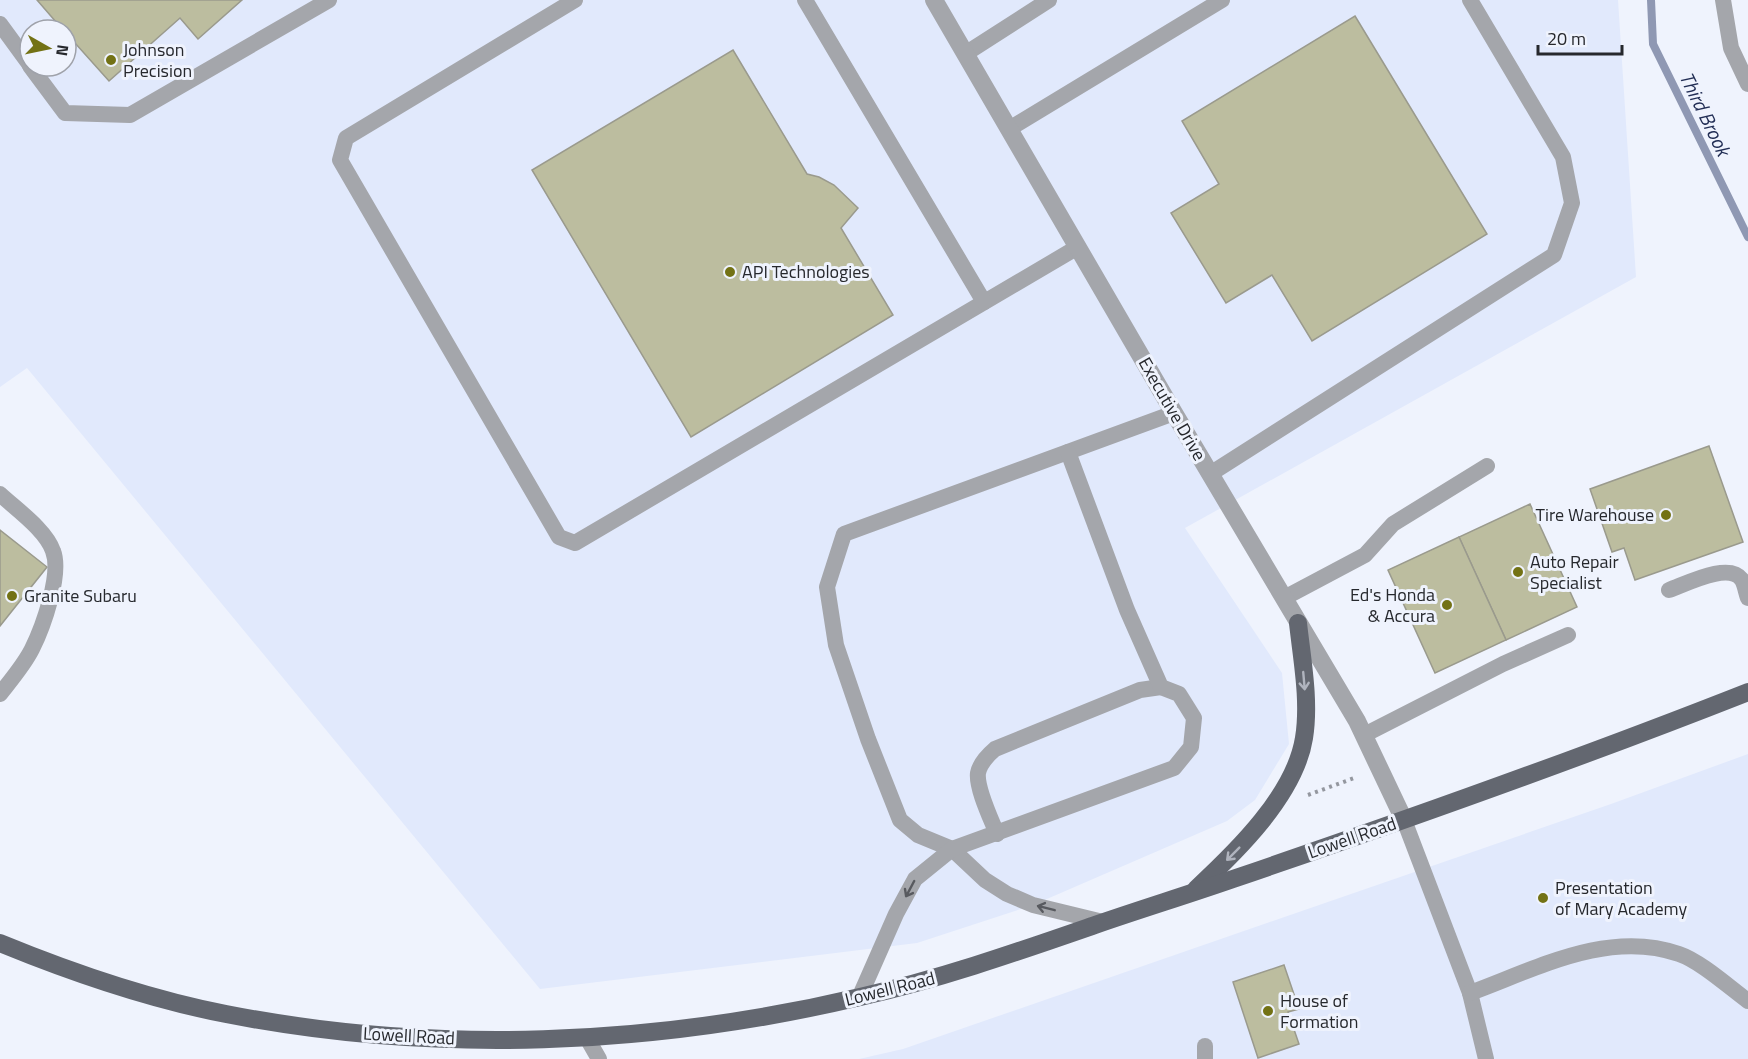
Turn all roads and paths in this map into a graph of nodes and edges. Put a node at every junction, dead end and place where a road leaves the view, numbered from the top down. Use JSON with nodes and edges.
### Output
{"nodes":[{"id":1,"x":329,"y":0,"type":"edge"},
{"id":2,"x":575,"y":0,"type":"edge"},
{"id":3,"x":805,"y":0,"type":"edge"},
{"id":4,"x":934,"y":0,"type":"edge"},
{"id":5,"x":1222,"y":0,"type":"edge"},
{"id":6,"x":1470,"y":0,"type":"edge"},
{"id":7,"x":1723,"y":0,"type":"edge"},
{"id":8,"x":1044,"y":1,"type":"edge"},
{"id":9,"x":0,"y":24,"type":"edge"},
{"id":10,"x":18,"y":49,"type":"edge"},
{"id":11,"x":965,"y":54,"type":"junction"},
{"id":12,"x":39,"y":78,"type":"edge"},
{"id":13,"x":1748,"y":84,"type":"edge"},
{"id":14,"x":1009,"y":129,"type":"junction"},
{"id":15,"x":1078,"y":247,"type":"junction"},
{"id":16,"x":984,"y":302,"type":"junction"},
{"id":17,"x":1174,"y":413,"type":"junction"},
{"id":18,"x":1068,"y":452,"type":"junction"},
{"id":19,"x":1487,"y":466,"type":"dead end"},
{"id":20,"x":1210,"y":474,"type":"junction"},
{"id":21,"x":0,"y":494,"type":"edge"},
{"id":22,"x":1668,"y":590,"type":"dead end"},
{"id":23,"x":1284,"y":598,"type":"junction"},
{"id":24,"x":1748,"y":598,"type":"edge"},
{"id":25,"x":1298,"y":623,"type":"junction"},
{"id":26,"x":1568,"y":635,"type":"dead end"},
{"id":27,"x":1161,"y":687,"type":"junction"},
{"id":28,"x":1748,"y":692,"type":"edge"},
{"id":29,"x":0,"y":694,"type":"edge"},
{"id":30,"x":1364,"y":735,"type":"junction"},
{"id":31,"x":1358,"y":777,"type":"dead end"},
{"id":32,"x":1299,"y":798,"type":"dead end"},
{"id":33,"x":1404,"y":820,"type":"junction"},
{"id":34,"x":997,"y":834,"type":"junction"},
{"id":35,"x":951,"y":849,"type":"junction"},
{"id":36,"x":1191,"y":894,"type":"junction"},
{"id":37,"x":1103,"y":922,"type":"junction"},
{"id":38,"x":0,"y":943,"type":"edge"},
{"id":39,"x":1470,"y":993,"type":"junction"},
{"id":40,"x":858,"y":998,"type":"junction"},
{"id":41,"x":1748,"y":1001,"type":"edge"},
{"id":42,"x":588,"y":1038,"type":"junction"},
{"id":43,"x":599,"y":1059,"type":"edge"},
{"id":44,"x":1486,"y":1059,"type":"edge"}],
"edges":[{"from":1,"to":12,"type":"lane"},
{"from":2,"to":16,"type":"lane"},
{"from":3,"to":16,"type":"lane"},
{"from":4,"to":11,"type":"street","name":"Executive Drive"},
{"from":5,"to":14,"type":"lane"},
{"from":6,"to":20,"type":"lane"},
{"from":7,"to":13,"type":"lane"},
{"from":8,"to":11,"type":"lane"},
{"from":9,"to":10,"type":"lane"},
{"from":11,"to":14,"type":"street","name":"Executive Drive"},
{"from":14,"to":15,"type":"street","name":"Executive Drive"},
{"from":15,"to":16,"type":"lane"},
{"from":15,"to":17,"type":"street","name":"Executive Drive"},
{"from":17,"to":18,"type":"lane"},
{"from":17,"to":20,"type":"street","name":"Executive Drive"},
{"from":18,"to":27,"type":"lane"},
{"from":18,"to":35,"type":"lane"},
{"from":19,"to":23,"type":"lane"},
{"from":20,"to":23,"type":"street","name":"Executive Drive"},
{"from":21,"to":29,"type":"lane"},
{"from":22,"to":24,"type":"lane"},
{"from":23,"to":25,"type":"street","name":"Executive Drive"},
{"from":25,"to":30,"type":"street","name":"Executive Drive"},
{"from":25,"to":36,"type":"main road","one_way":true},
{"from":26,"to":30,"type":"lane"},
{"from":27,"to":34,"type":"lane"},
{"from":27,"to":34,"type":"lane"},
{"from":28,"to":33,"type":"main road","name":"Lowell Road"},
{"from":30,"to":33,"type":"street","name":"Executive Drive"},
{"from":31,"to":32,"type":"path"},
{"from":33,"to":36,"type":"main road","name":"Lowell Road"},
{"from":33,"to":39,"type":"lane"},
{"from":34,"to":35,"type":"lane"},
{"from":37,"to":35,"type":"lane","one_way":true},
{"from":35,"to":40,"type":"lane","one_way":true},
{"from":36,"to":37,"type":"main road","name":"Lowell Road"},
{"from":37,"to":40,"type":"main road","name":"Lowell Road"},
{"from":38,"to":42,"type":"main road","name":"Lowell Road"},
{"from":39,"to":41,"type":"lane"},
{"from":39,"to":44,"type":"lane"},
{"from":40,"to":42,"type":"main road","name":"Lowell Road"},
{"from":42,"to":43,"type":"lane"}]}
